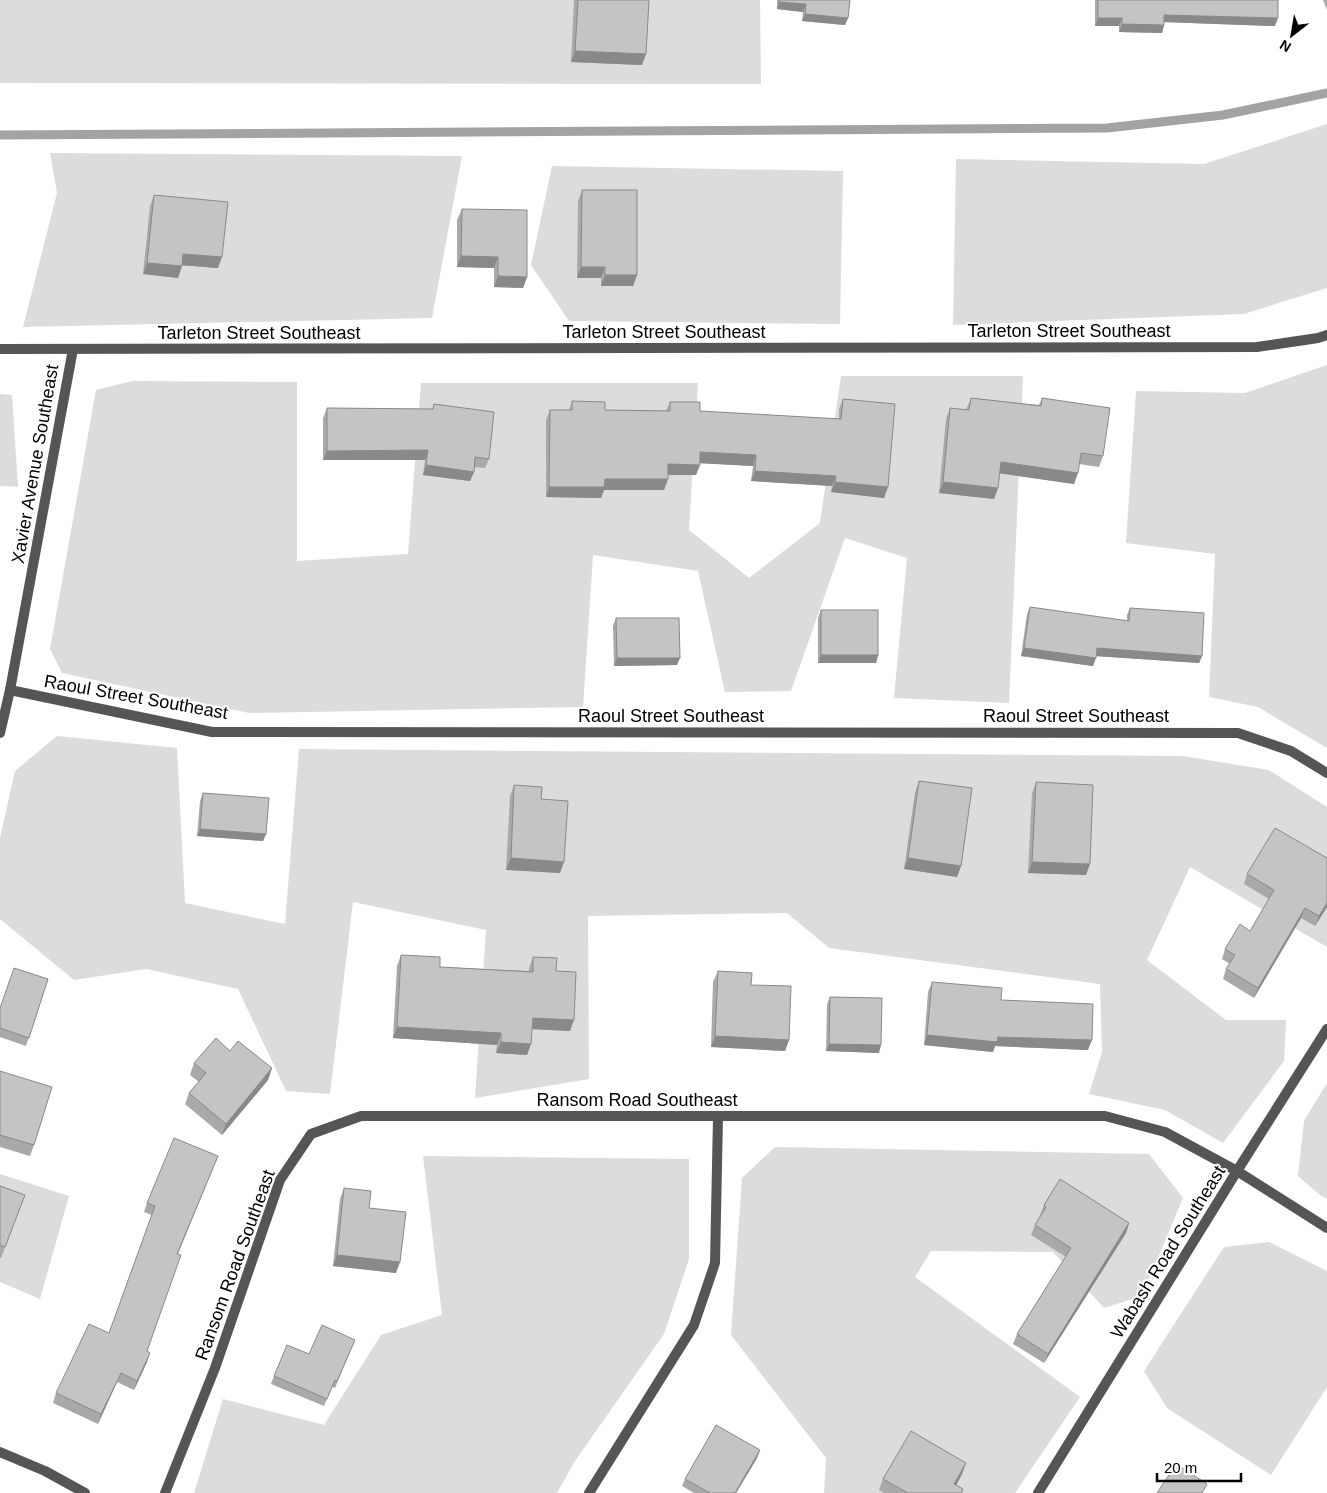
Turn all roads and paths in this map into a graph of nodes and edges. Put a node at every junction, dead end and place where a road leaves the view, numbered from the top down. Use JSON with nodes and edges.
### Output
{"nodes":[{"id":1,"x":1327,"y":335,"type":"edge"},
{"id":2,"x":0,"y":349,"type":"edge"},
{"id":3,"x":73,"y":349,"type":"junction"},
{"id":4,"x":10,"y":690,"type":"junction"},
{"id":5,"x":0,"y":733,"type":"edge"},
{"id":6,"x":1327,"y":774,"type":"edge"},
{"id":7,"x":1327,"y":1029,"type":"edge"},
{"id":8,"x":718,"y":1116,"type":"junction"},
{"id":9,"x":1237,"y":1171,"type":"junction"},
{"id":10,"x":1327,"y":1228,"type":"edge"},
{"id":11,"x":0,"y":1452,"type":"edge"},
{"id":12,"x":85,"y":1493,"type":"edge"},
{"id":13,"x":165,"y":1493,"type":"edge"},
{"id":14,"x":590,"y":1493,"type":"edge"},
{"id":15,"x":1038,"y":1493,"type":"edge"}],
"edges":[{"from":1,"to":3,"type":"street","name":"Tarleton Street Southeast"},
{"from":2,"to":3,"type":"street","name":"Tarleton Street Southeast"},
{"from":3,"to":4,"type":"street","name":"Xavier Avenue Southeast"},
{"from":4,"to":5,"type":"street","name":"Xavier Avenue Southeast"},
{"from":4,"to":6,"type":"street","name":"Raoul Street Southeast"},
{"from":7,"to":9,"type":"street","name":"Wabash Road Southeast"},
{"from":8,"to":9,"type":"street","name":"Ransom Road Southeast"},
{"from":8,"to":13,"type":"street","name":"Ransom Road Southeast"},
{"from":8,"to":14,"type":"street"},
{"from":9,"to":10,"type":"street","name":"Ransom Road Southeast"},
{"from":9,"to":15,"type":"street","name":"Wabash Road Southeast"},
{"from":11,"to":12,"type":"street"}]}
